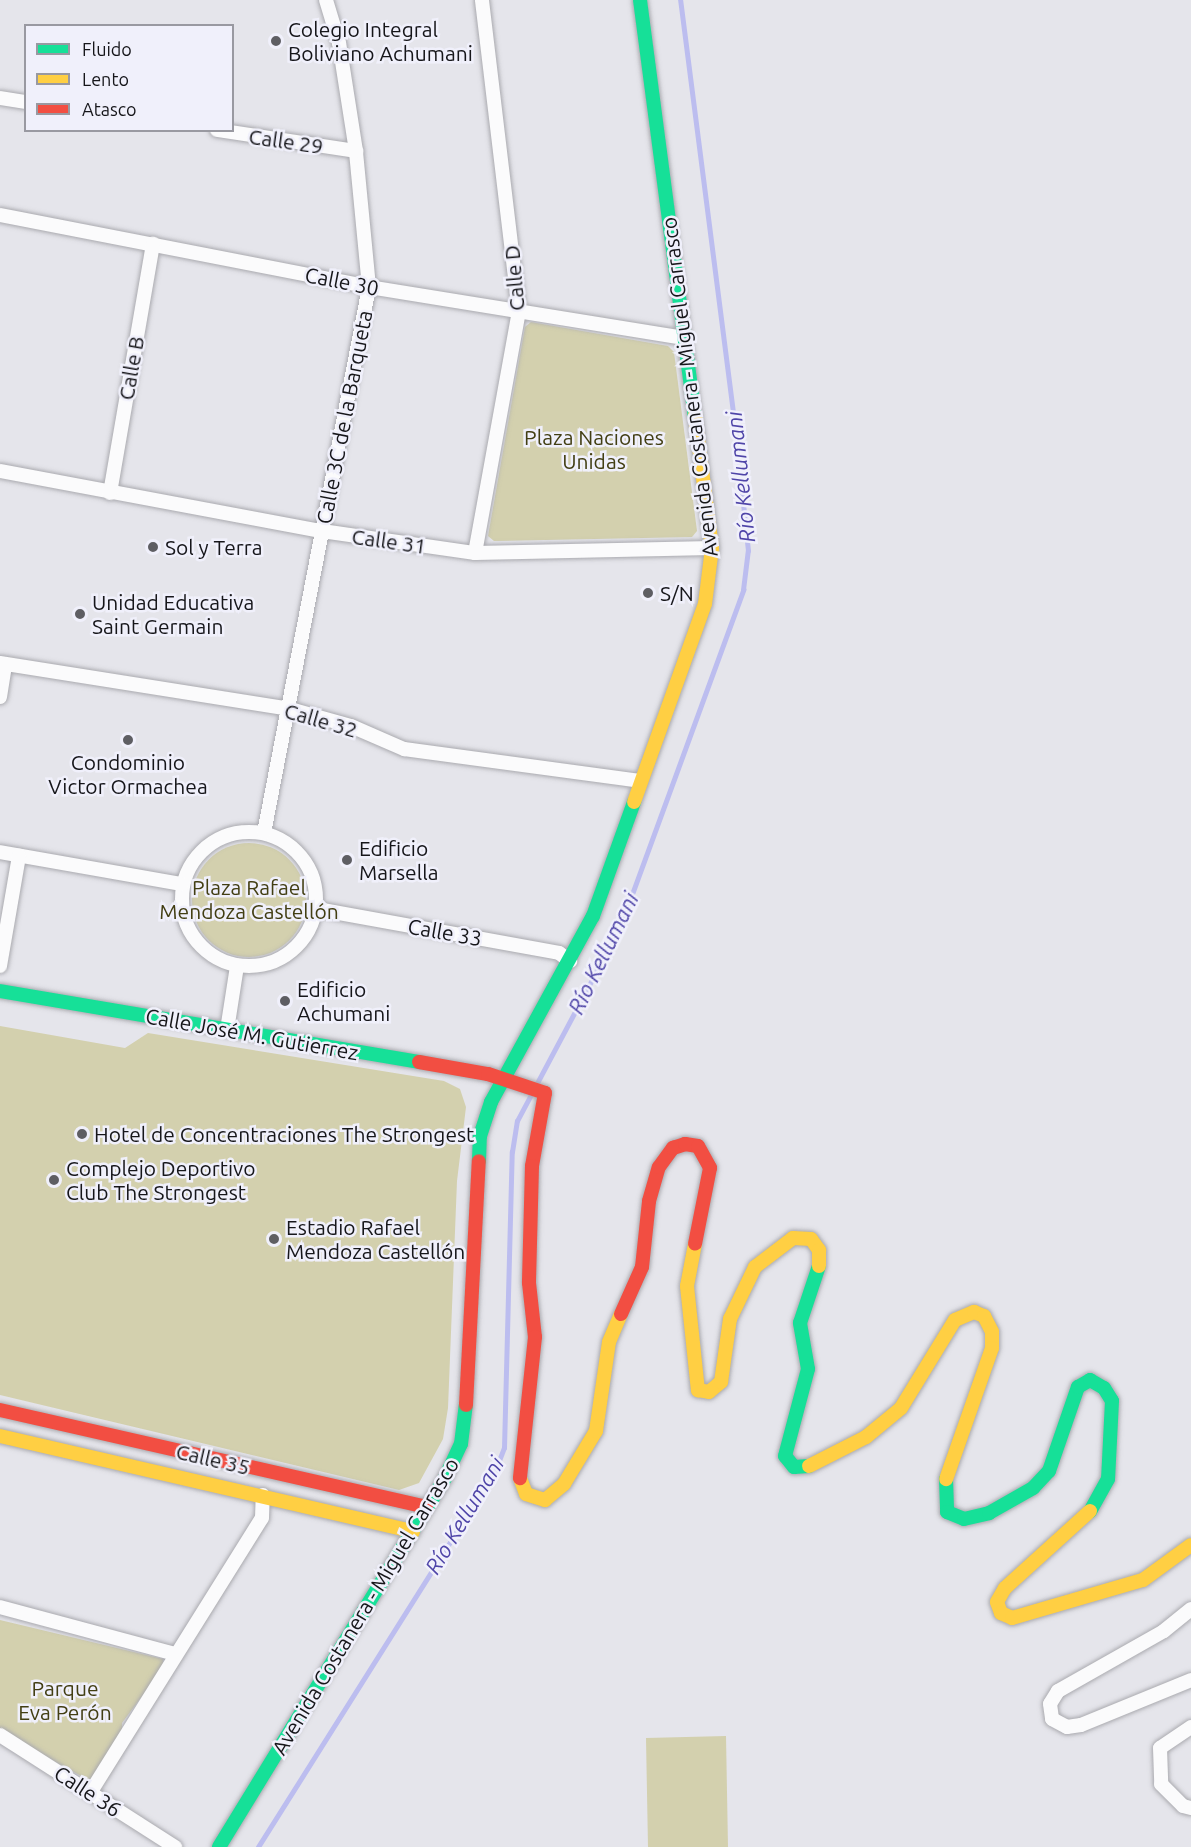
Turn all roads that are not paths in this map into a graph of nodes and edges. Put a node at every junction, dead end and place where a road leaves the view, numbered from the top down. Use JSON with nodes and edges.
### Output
{"nodes":[{"id":1,"x":326,"y":0,"type":"edge"},
{"id":2,"x":482,"y":0,"type":"edge"},
{"id":3,"x":640,"y":0,"type":"edge"},
{"id":4,"x":0,"y":98,"type":"edge"},
{"id":5,"x":24,"y":102,"type":"edge"},
{"id":6,"x":230,"y":132,"type":"edge"},
{"id":7,"x":356,"y":151,"type":"junction"},
{"id":8,"x":0,"y":215,"type":"edge"},
{"id":9,"x":153,"y":244,"type":"junction"},
{"id":10,"x":369,"y":287,"type":"junction"},
{"id":11,"x":519,"y":311,"type":"junction"},
{"id":12,"x":685,"y":338,"type":"junction"},
{"id":13,"x":0,"y":471,"type":"edge"},
{"id":14,"x":110,"y":493,"type":"junction"},
{"id":15,"x":322,"y":531,"type":"junction"},
{"id":16,"x":712,"y":548,"type":"junction"},
{"id":17,"x":475,"y":553,"type":"junction"},
{"id":18,"x":3,"y":664,"type":"edge"},
{"id":19,"x":0,"y":697,"type":"edge"},
{"id":20,"x":290,"y":709,"type":"junction"},
{"id":21,"x":640,"y":781,"type":"junction"},
{"id":22,"x":264,"y":833,"type":"junction"},
{"id":23,"x":0,"y":852,"type":"edge"},
{"id":24,"x":19,"y":856,"type":"junction"},
{"id":25,"x":182,"y":884,"type":"junction"},
{"id":26,"x":317,"y":909,"type":"junction"},
{"id":27,"x":570,"y":961,"type":"junction"},
{"id":28,"x":0,"y":966,"type":"edge"},
{"id":29,"x":237,"y":966,"type":"junction"},
{"id":30,"x":0,"y":991,"type":"edge"},
{"id":31,"x":226,"y":1030,"type":"junction"},
{"id":32,"x":504,"y":1078,"type":"junction"},
{"id":33,"x":0,"y":1410,"type":"edge"},
{"id":34,"x":55,"y":1422,"type":"junction"},
{"id":35,"x":0,"y":1436,"type":"edge"},
{"id":36,"x":137,"y":1441,"type":"junction"},
{"id":37,"x":50,"y":1448,"type":"junction"},
{"id":38,"x":131,"y":1466,"type":"junction"},
{"id":39,"x":269,"y":1471,"type":"junction"},
{"id":40,"x":263,"y":1495,"type":"junction"},
{"id":41,"x":426,"y":1508,"type":"junction"},
{"id":42,"x":412,"y":1531,"type":"junction"},
{"id":43,"x":1191,"y":1545,"type":"edge"},
{"id":44,"x":0,"y":1607,"type":"edge"},
{"id":45,"x":1191,"y":1609,"type":"edge"},
{"id":46,"x":176,"y":1654,"type":"junction"},
{"id":47,"x":1191,"y":1680,"type":"edge"},
{"id":48,"x":1191,"y":1727,"type":"edge"},
{"id":49,"x":0,"y":1735,"type":"edge"},
{"id":50,"x":90,"y":1793,"type":"junction"},
{"id":51,"x":1191,"y":1808,"type":"edge"},
{"id":52,"x":175,"y":1847,"type":"edge"},
{"id":53,"x":219,"y":1847,"type":"edge"}],
"edges":[{"from":1,"to":7,"type":"street","name":"Calle 3C de la Barqueta"},
{"from":2,"to":11,"type":"street","name":"Calle D"},
{"from":3,"to":12,"type":"street","name":"Avenida Costanera - Miguel Carrasco"},
{"from":4,"to":5,"type":"street"},
{"from":6,"to":7,"type":"street","name":"Calle 29"},
{"from":7,"to":10,"type":"street","name":"Calle 3C de la Barqueta"},
{"from":8,"to":9,"type":"street","name":"Calle 30"},
{"from":9,"to":10,"type":"street","name":"Calle 30"},
{"from":9,"to":14,"type":"street","name":"Calle B"},
{"from":10,"to":11,"type":"street","name":"Calle 30"},
{"from":10,"to":15,"type":"street","name":"Calle 3C de la Barqueta"},
{"from":11,"to":12,"type":"street","name":"Calle 30"},
{"from":11,"to":17,"type":"street","name":"Calle D"},
{"from":12,"to":16,"type":"street","name":"Avenida Costanera - Miguel Carrasco"},
{"from":13,"to":14,"type":"street","name":"Calle 31"},
{"from":14,"to":15,"type":"street","name":"Calle 31"},
{"from":15,"to":17,"type":"street","name":"Calle 31"},
{"from":15,"to":20,"type":"street","name":"Calle 3C de la Barqueta"},
{"from":16,"to":17,"type":"street","name":"Calle 31"},
{"from":16,"to":21,"type":"street","name":"Avenida Costanera - Miguel Carrasco"},
{"from":18,"to":19,"type":"street"},
{"from":18,"to":20,"type":"street","name":"Calle 32"},
{"from":20,"to":21,"type":"street","name":"Calle 32"},
{"from":20,"to":22,"type":"street","name":"Calle 3C de la Barqueta"},
{"from":21,"to":27,"type":"street","name":"Avenida Costanera - Miguel Carrasco"},
{"from":22,"to":25,"type":"street"},
{"from":22,"to":26,"type":"street"},
{"from":23,"to":24,"type":"street"},
{"from":24,"to":25,"type":"street"},
{"from":24,"to":28,"type":"street"},
{"from":25,"to":29,"type":"street"},
{"from":26,"to":27,"type":"street","name":"Calle 33"},
{"from":26,"to":29,"type":"street"},
{"from":27,"to":32,"type":"street","name":"Avenida Costanera - Miguel Carrasco"},
{"from":29,"to":31,"type":"street"},
{"from":30,"to":31,"type":"street","name":"Calle José M. Gutierrez"},
{"from":31,"to":32,"type":"street","name":"Calle José M. Gutierrez"},
{"from":32,"to":41,"type":"street","name":"Avenida Costanera - Miguel Carrasco"},
{"from":32,"to":43,"type":"street","name":"Calle José M. Gutierrez"},
{"from":33,"to":34,"type":"street","name":"Calle 35"},
{"from":34,"to":36,"type":"street","name":"Calle 35"},
{"from":34,"to":37,"type":"street"},
{"from":35,"to":37,"type":"street","name":"Calle 35"},
{"from":36,"to":38,"type":"street"},
{"from":36,"to":39,"type":"street","name":"Calle 35"},
{"from":37,"to":38,"type":"street","name":"Calle 35"},
{"from":38,"to":40,"type":"street","name":"Calle 35"},
{"from":39,"to":40,"type":"street"},
{"from":39,"to":41,"type":"street","name":"Calle 35"},
{"from":40,"to":42,"type":"street","name":"Calle 35"},
{"from":40,"to":46,"type":"street"},
{"from":41,"to":42,"type":"street","name":"Avenida Costanera - Miguel Carrasco"},
{"from":42,"to":53,"type":"street","name":"Avenida Costanera - Miguel Carrasco"},
{"from":44,"to":46,"type":"street"},
{"from":45,"to":47,"type":"street"},
{"from":46,"to":50,"type":"street"},
{"from":48,"to":51,"type":"street"},
{"from":49,"to":50,"type":"street","name":"Calle 36"},
{"from":50,"to":52,"type":"street","name":"Calle 36"}]}
